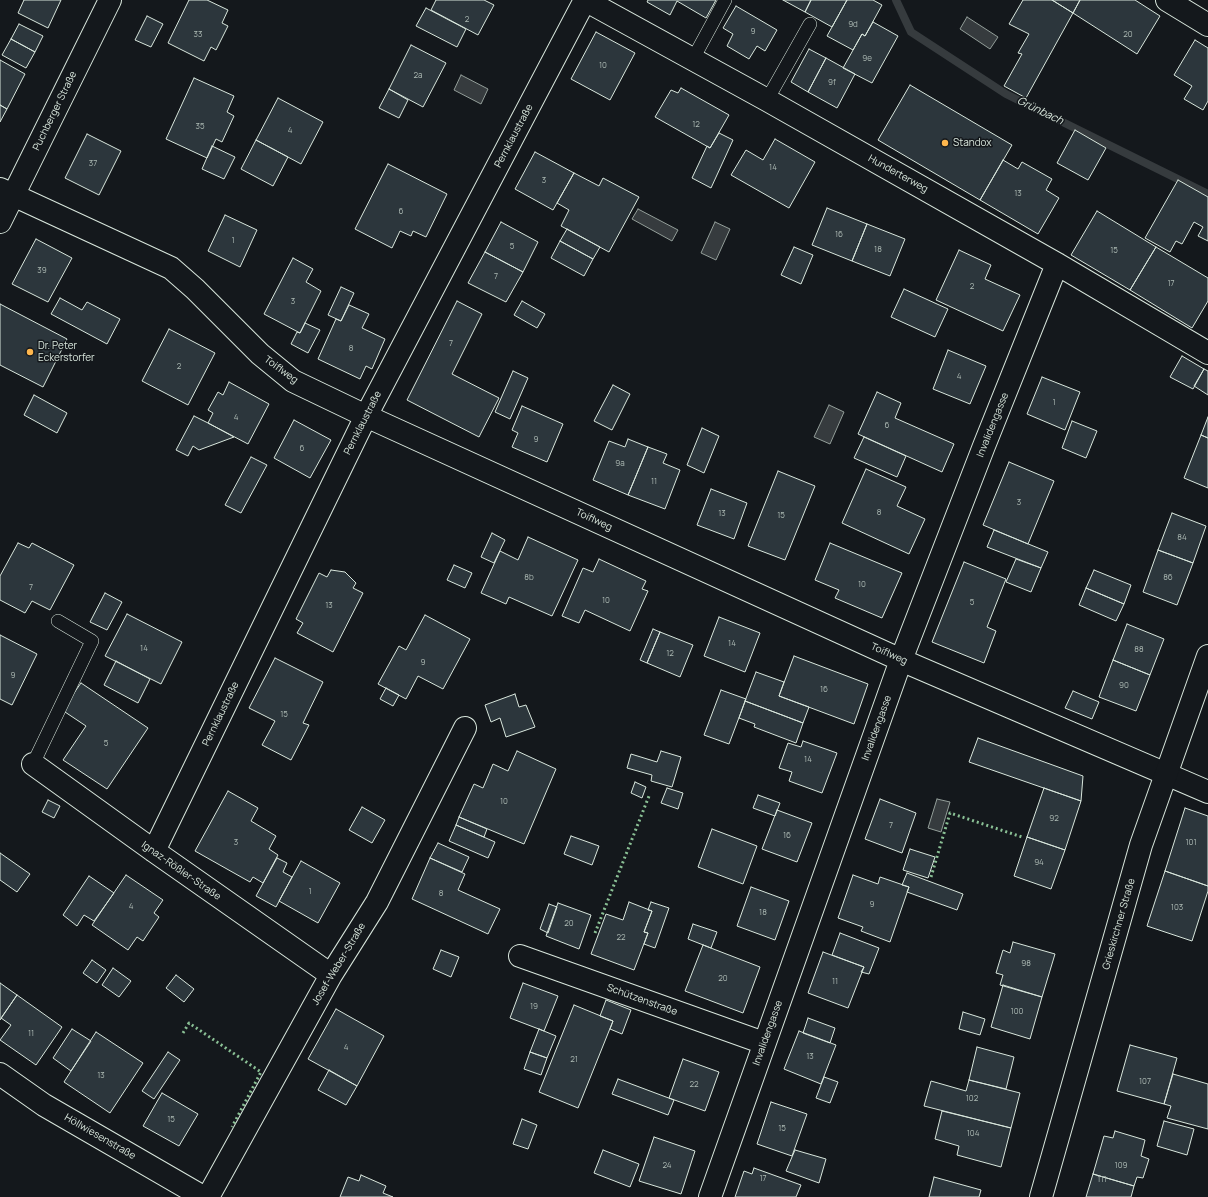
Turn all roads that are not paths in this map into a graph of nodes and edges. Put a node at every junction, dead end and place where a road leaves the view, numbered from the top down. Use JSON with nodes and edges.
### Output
{"nodes":[{"id":1,"x":110,"y":0,"type":"edge"},
{"id":2,"x":725,"y":0,"type":"edge"},
{"id":3,"x":1167,"y":0,"type":"edge"},
{"id":4,"x":594,"y":2,"type":"edge"},
{"id":5,"x":810,"y":24,"type":"dead end"},
{"id":6,"x":1208,"y":25,"type":"edge"},
{"id":7,"x":692,"y":59,"type":"junction"},
{"id":8,"x":767,"y":100,"type":"junction"},
{"id":9,"x":7,"y":192,"type":"edge"},
{"id":10,"x":0,"y":222,"type":"edge"},
{"id":11,"x":1058,"y":264,"type":"junction"},
{"id":12,"x":1208,"y":353,"type":"edge"},
{"id":13,"x":366,"y":416,"type":"junction"},
{"id":14,"x":58,"y":621,"type":"dead end"},
{"id":15,"x":1208,"y":656,"type":"edge"},
{"id":16,"x":901,"y":660,"type":"junction"},
{"id":17,"x":465,"y":728,"type":"dead end"},
{"id":18,"x":33,"y":764,"type":"joint"},
{"id":19,"x":1167,"y":773,"type":"junction"},
{"id":20,"x":1208,"y":792,"type":"edge"},
{"id":21,"x":154,"y":851,"type":"junction"},
{"id":22,"x":520,"y":956,"type":"dead end"},
{"id":23,"x":331,"y":975,"type":"junction"},
{"id":24,"x":764,"y":1043,"type":"junction"},
{"id":25,"x":0,"y":1074,"type":"edge"},
{"id":26,"x":203,"y":1197,"type":"edge"},
{"id":27,"x":208,"y":1197,"type":"edge"},
{"id":28,"x":710,"y":1197,"type":"edge"},
{"id":29,"x":1041,"y":1197,"type":"edge"}],
"edges":[{"from":1,"to":9,"type":"street","name":"Puchberger Straße"},
{"from":2,"to":7,"type":"lane"},
{"from":3,"to":6,"type":"street"},
{"from":4,"to":7,"type":"street","name":"Hunderterweg"},
{"from":4,"to":13,"type":"street","name":"Pernklaustraße"},
{"from":5,"to":8,"type":"lane"},
{"from":7,"to":8,"type":"street","name":"Hunderterweg"},
{"from":8,"to":11,"type":"street","name":"Hunderterweg"},
{"from":9,"to":10,"type":"street","name":"Puchberger Straße"},
{"from":9,"to":13,"type":"street","name":"Toiflweg"},
{"from":11,"to":12,"type":"street","name":"Hunderterweg"},
{"from":11,"to":16,"type":"street","name":"Invalidengasse"},
{"from":13,"to":16,"type":"street","name":"Toiflweg"},
{"from":13,"to":21,"type":"street","name":"Pernklaustraße"},
{"from":14,"to":18,"type":"lane"},
{"from":15,"to":19,"type":"street","name":"Grieskirchner Straße"},
{"from":16,"to":19,"type":"street","name":"Toiflweg"},
{"from":16,"to":24,"type":"street","name":"Invalidengasse"},
{"from":17,"to":23,"type":"street","name":"Josef-Weber-Straße"},
{"from":18,"to":21,"type":"street","name":"Ignaz-Rößler-Straße"},
{"from":19,"to":20,"type":"street","name":"Toiflweg"},
{"from":19,"to":29,"type":"street","name":"Grieskirchner Straße"},
{"from":21,"to":23,"type":"street","name":"Ignaz-Rößler-Straße"},
{"from":22,"to":24,"type":"street","name":"Schützenstraße"},
{"from":23,"to":27,"type":"street","name":"Josef-Weber-Straße"},
{"from":24,"to":28,"type":"street","name":"Invalidengasse"},
{"from":25,"to":26,"type":"street","name":"Höllwiesenstraße"}]}
